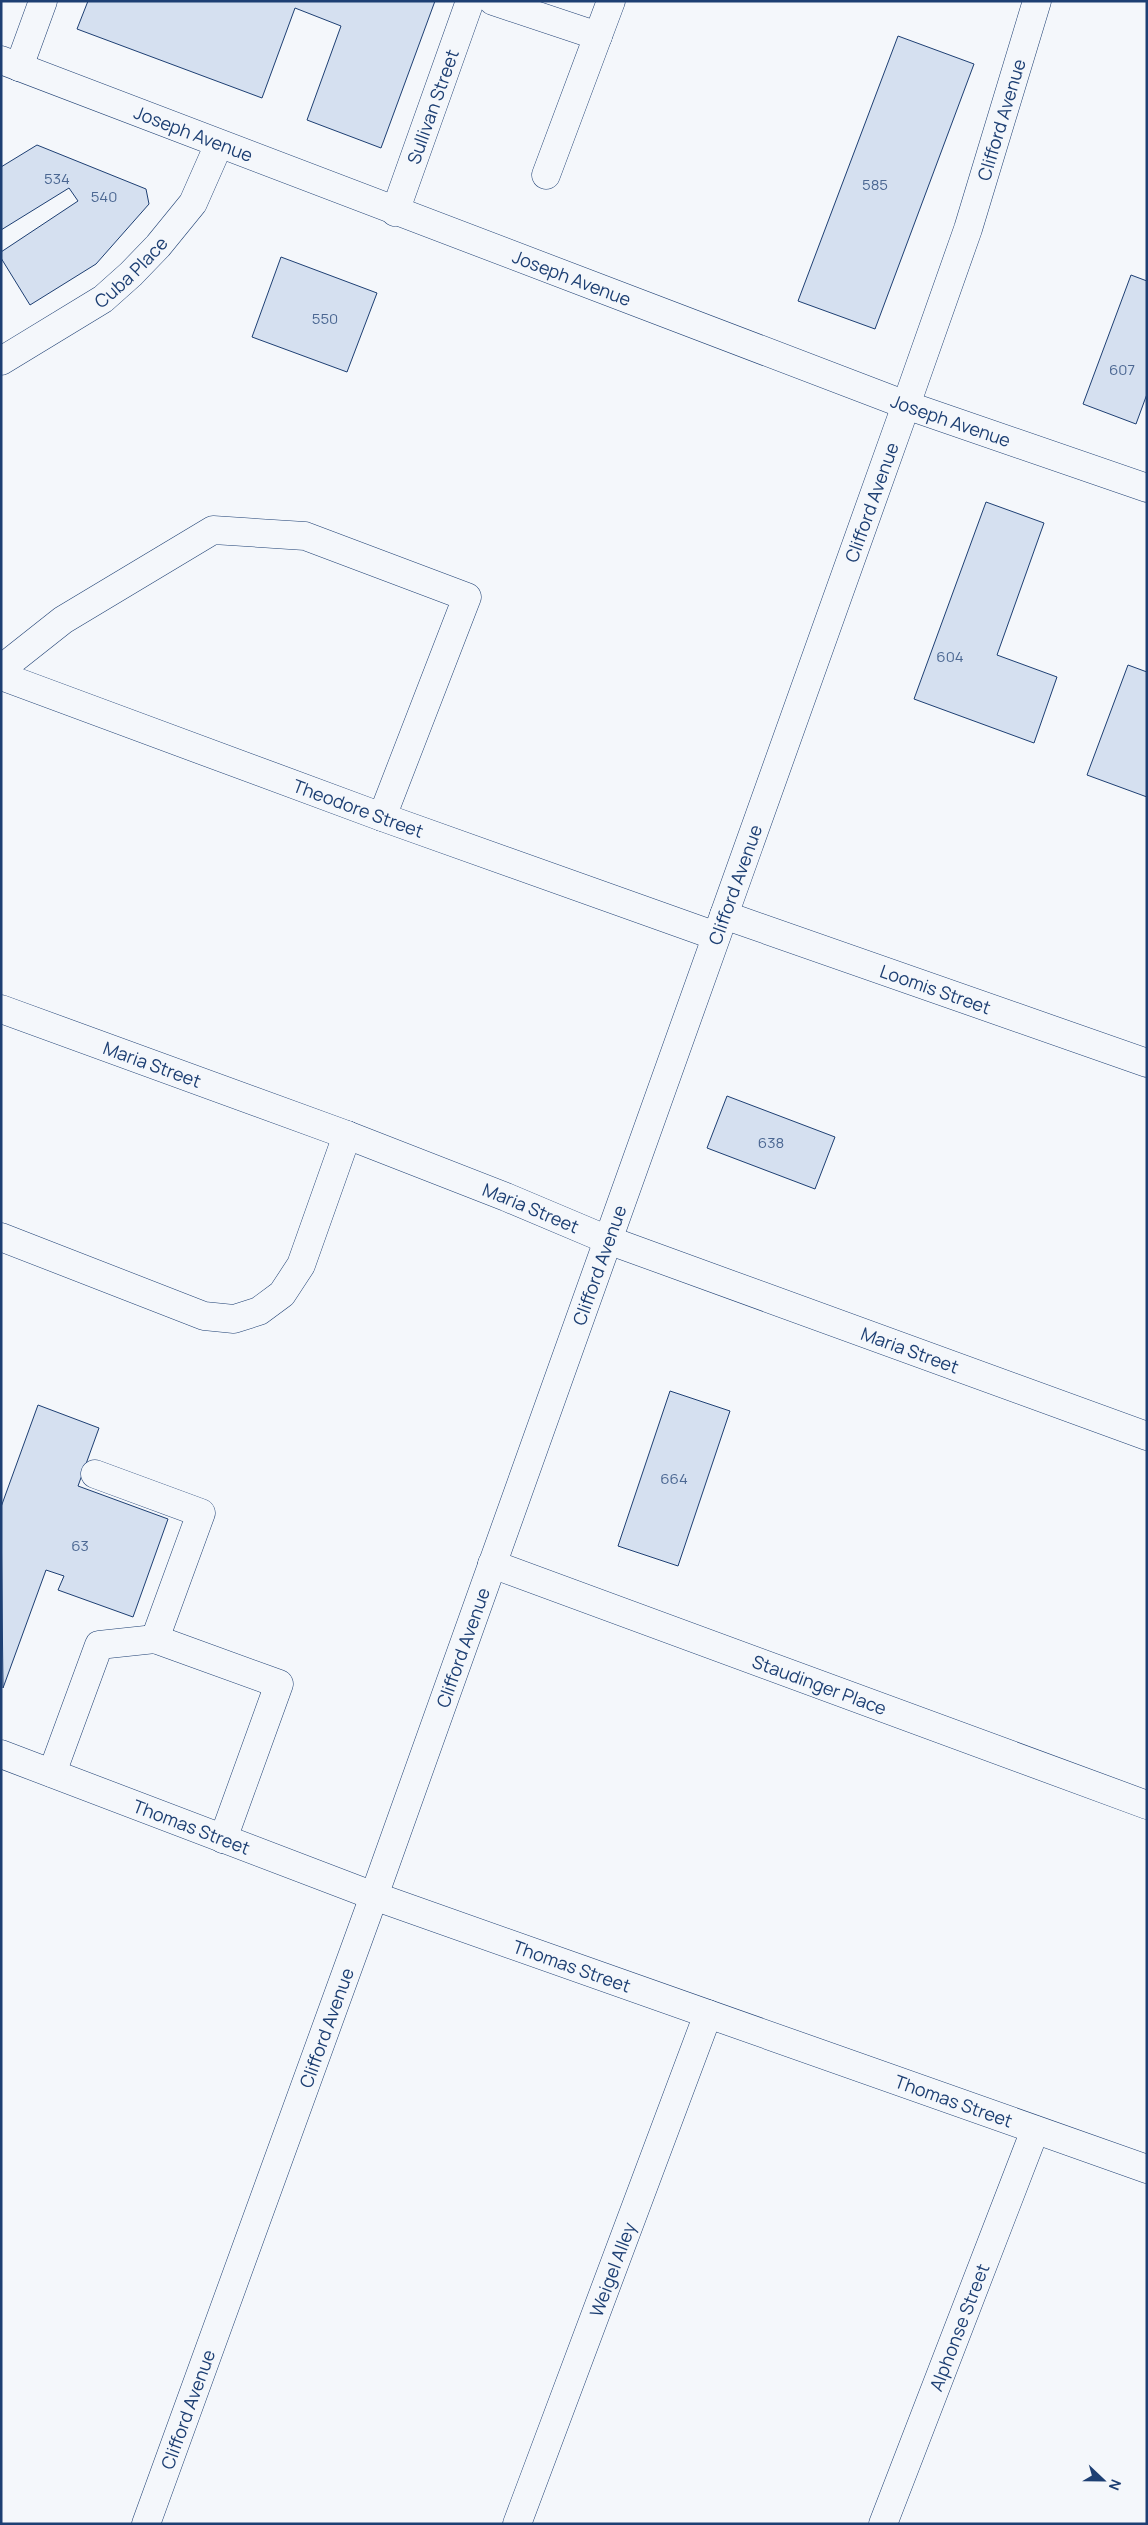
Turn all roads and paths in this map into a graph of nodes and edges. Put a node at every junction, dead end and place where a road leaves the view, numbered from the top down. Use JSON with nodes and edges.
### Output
{"nodes":[{"id":1,"x":43,"y":1,"type":"edge"},
{"id":2,"x":470,"y":1,"type":"edge"},
{"id":3,"x":493,"y":1,"type":"edge"},
{"id":4,"x":611,"y":1,"type":"edge"},
{"id":5,"x":1037,"y":1,"type":"edge"},
{"id":6,"x":598,"y":36,"type":"junction"},
{"id":7,"x":10,"y":64,"type":"edge"},
{"id":8,"x":219,"y":144,"type":"junction"},
{"id":9,"x":546,"y":175,"type":"dead end"},
{"id":10,"x":395,"y":212,"type":"junction"},
{"id":11,"x":1,"y":360,"type":"edge"},
{"id":12,"x":906,"y":405,"type":"junction"},
{"id":13,"x":1147,"y":488,"type":"edge"},
{"id":14,"x":1,"y":668,"type":"edge"},
{"id":15,"x":1,"y":676,"type":"edge"},
{"id":16,"x":382,"y":817,"type":"junction"},
{"id":17,"x":720,"y":925,"type":"junction"},
{"id":18,"x":1,"y":1009,"type":"edge"},
{"id":19,"x":1147,"y":1063,"type":"edge"},
{"id":20,"x":347,"y":1135,"type":"junction"},
{"id":21,"x":1,"y":1237,"type":"edge"},
{"id":22,"x":608,"y":1240,"type":"junction"},
{"id":23,"x":1147,"y":1436,"type":"edge"},
{"id":24,"x":95,"y":1474,"type":"dead end"},
{"id":25,"x":492,"y":1564,"type":"junction"},
{"id":26,"x":155,"y":1639,"type":"junction"},
{"id":27,"x":1,"y":1754,"type":"edge"},
{"id":28,"x":52,"y":1773,"type":"junction"},
{"id":29,"x":1147,"y":1805,"type":"edge"},
{"id":30,"x":222,"y":1839,"type":"junction"},
{"id":31,"x":374,"y":1896,"type":"junction"},
{"id":32,"x":708,"y":2014,"type":"junction"},
{"id":33,"x":1035,"y":2130,"type":"junction"},
{"id":34,"x":1147,"y":2169,"type":"edge"},
{"id":35,"x":146,"y":2524,"type":"edge"},
{"id":36,"x":517,"y":2524,"type":"edge"},
{"id":37,"x":883,"y":2524,"type":"edge"}],
"edges":[{"from":1,"to":7,"type":"street"},
{"from":2,"to":10,"type":"street","name":"Sullivan Street"},
{"from":3,"to":6,"type":"street"},
{"from":4,"to":6,"type":"street"},
{"from":5,"to":12,"type":"street","name":"Clifford Avenue"},
{"from":6,"to":9,"type":"street"},
{"from":7,"to":8,"type":"street","name":"Joseph Avenue"},
{"from":8,"to":10,"type":"street","name":"Joseph Avenue"},
{"from":8,"to":11,"type":"street","name":"Cuba Place"},
{"from":10,"to":12,"type":"street","name":"Joseph Avenue"},
{"from":12,"to":13,"type":"street","name":"Joseph Avenue"},
{"from":12,"to":17,"type":"street","name":"Clifford Avenue"},
{"from":14,"to":16,"type":"street"},
{"from":15,"to":16,"type":"street","name":"Theodore Street"},
{"from":16,"to":17,"type":"street","name":"Theodore Street"},
{"from":17,"to":19,"type":"street","name":"Loomis Street"},
{"from":17,"to":22,"type":"street","name":"Clifford Avenue"},
{"from":18,"to":20,"type":"street","name":"Maria Street"},
{"from":20,"to":21,"type":"street"},
{"from":20,"to":22,"type":"street","name":"Maria Street"},
{"from":22,"to":23,"type":"street","name":"Maria Street"},
{"from":22,"to":25,"type":"street","name":"Clifford Avenue"},
{"from":24,"to":26,"type":"street"},
{"from":25,"to":29,"type":"street","name":"Staudinger Place"},
{"from":25,"to":31,"type":"street","name":"Clifford Avenue"},
{"from":26,"to":28,"type":"street"},
{"from":26,"to":30,"type":"street"},
{"from":27,"to":28,"type":"street","name":"Thomas Street"},
{"from":28,"to":30,"type":"street","name":"Thomas Street"},
{"from":30,"to":31,"type":"street","name":"Thomas Street"},
{"from":31,"to":32,"type":"street","name":"Thomas Street"},
{"from":31,"to":35,"type":"street","name":"Clifford Avenue"},
{"from":32,"to":33,"type":"street","name":"Thomas Street"},
{"from":32,"to":36,"type":"street","name":"Weigel Alley"},
{"from":33,"to":34,"type":"street","name":"Thomas Street"},
{"from":33,"to":37,"type":"street","name":"Alphonse Street"}]}
